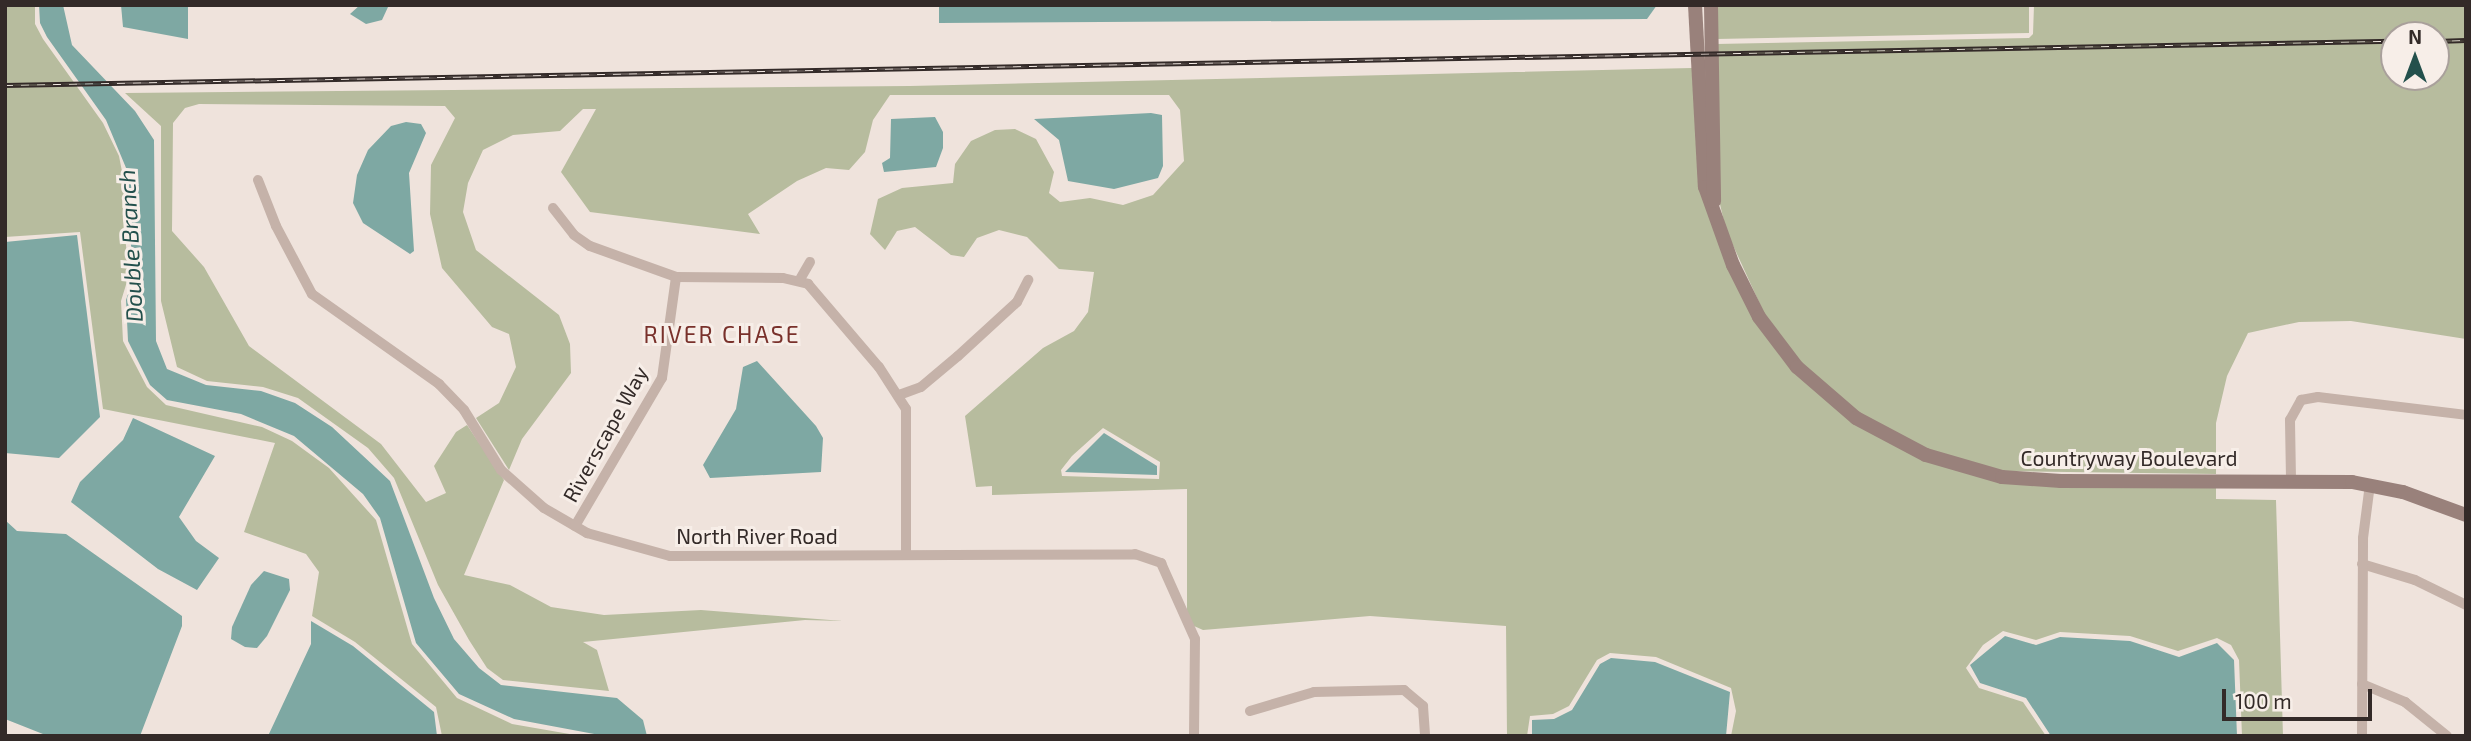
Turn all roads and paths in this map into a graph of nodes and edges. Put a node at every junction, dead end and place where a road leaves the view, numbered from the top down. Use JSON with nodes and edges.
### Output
{"nodes":[{"id":1,"x":1695,"y":5,"type":"edge"},
{"id":2,"x":1711,"y":5,"type":"edge"},
{"id":3,"x":258,"y":180,"type":"dead end"},
{"id":4,"x":1714,"y":201,"type":"junction"},
{"id":5,"x":553,"y":208,"type":"dead end"},
{"id":6,"x":810,"y":262,"type":"dead end"},
{"id":7,"x":676,"y":277,"type":"junction"},
{"id":8,"x":1028,"y":280,"type":"dead end"},
{"id":9,"x":799,"y":281,"type":"junction"},
{"id":10,"x":899,"y":395,"type":"junction"},
{"id":11,"x":2466,"y":415,"type":"edge"},
{"id":12,"x":2291,"y":479,"type":"junction"},
{"id":13,"x":2370,"y":484,"type":"junction"},
{"id":14,"x":2466,"y":514,"type":"edge"},
{"id":15,"x":575,"y":527,"type":"junction"},
{"id":16,"x":906,"y":555,"type":"junction"},
{"id":17,"x":2362,"y":564,"type":"junction"},
{"id":18,"x":2466,"y":605,"type":"edge"},
{"id":19,"x":2361,"y":684,"type":"junction"},
{"id":20,"x":1250,"y":711,"type":"dead end"},
{"id":21,"x":1194,"y":736,"type":"edge"},
{"id":22,"x":1425,"y":736,"type":"edge"},
{"id":23,"x":2362,"y":736,"type":"edge"},
{"id":24,"x":2447,"y":736,"type":"edge"}],
"edges":[{"from":1,"to":4,"type":"street","name":"Countryway Boulevard"},
{"from":2,"to":4,"type":"street","name":"Countryway Boulevard"},
{"from":3,"to":15,"type":"street","name":"North River Road"},
{"from":4,"to":12,"type":"street","name":"Countryway Boulevard"},
{"from":5,"to":7,"type":"street"},
{"from":6,"to":9,"type":"street"},
{"from":7,"to":9,"type":"street"},
{"from":7,"to":15,"type":"street","name":"Riverscape Way"},
{"from":8,"to":10,"type":"street"},
{"from":9,"to":10,"type":"street"},
{"from":10,"to":16,"type":"street"},
{"from":11,"to":12,"type":"street"},
{"from":12,"to":13,"type":"street","name":"Countryway Boulevard"},
{"from":13,"to":14,"type":"street","name":"Countryway Boulevard"},
{"from":13,"to":17,"type":"street"},
{"from":15,"to":16,"type":"street","name":"North River Road"},
{"from":16,"to":21,"type":"street","name":"North River Road"},
{"from":17,"to":18,"type":"street"},
{"from":17,"to":19,"type":"street"},
{"from":19,"to":23,"type":"street"},
{"from":19,"to":24,"type":"street"},
{"from":20,"to":22,"type":"street"}]}
